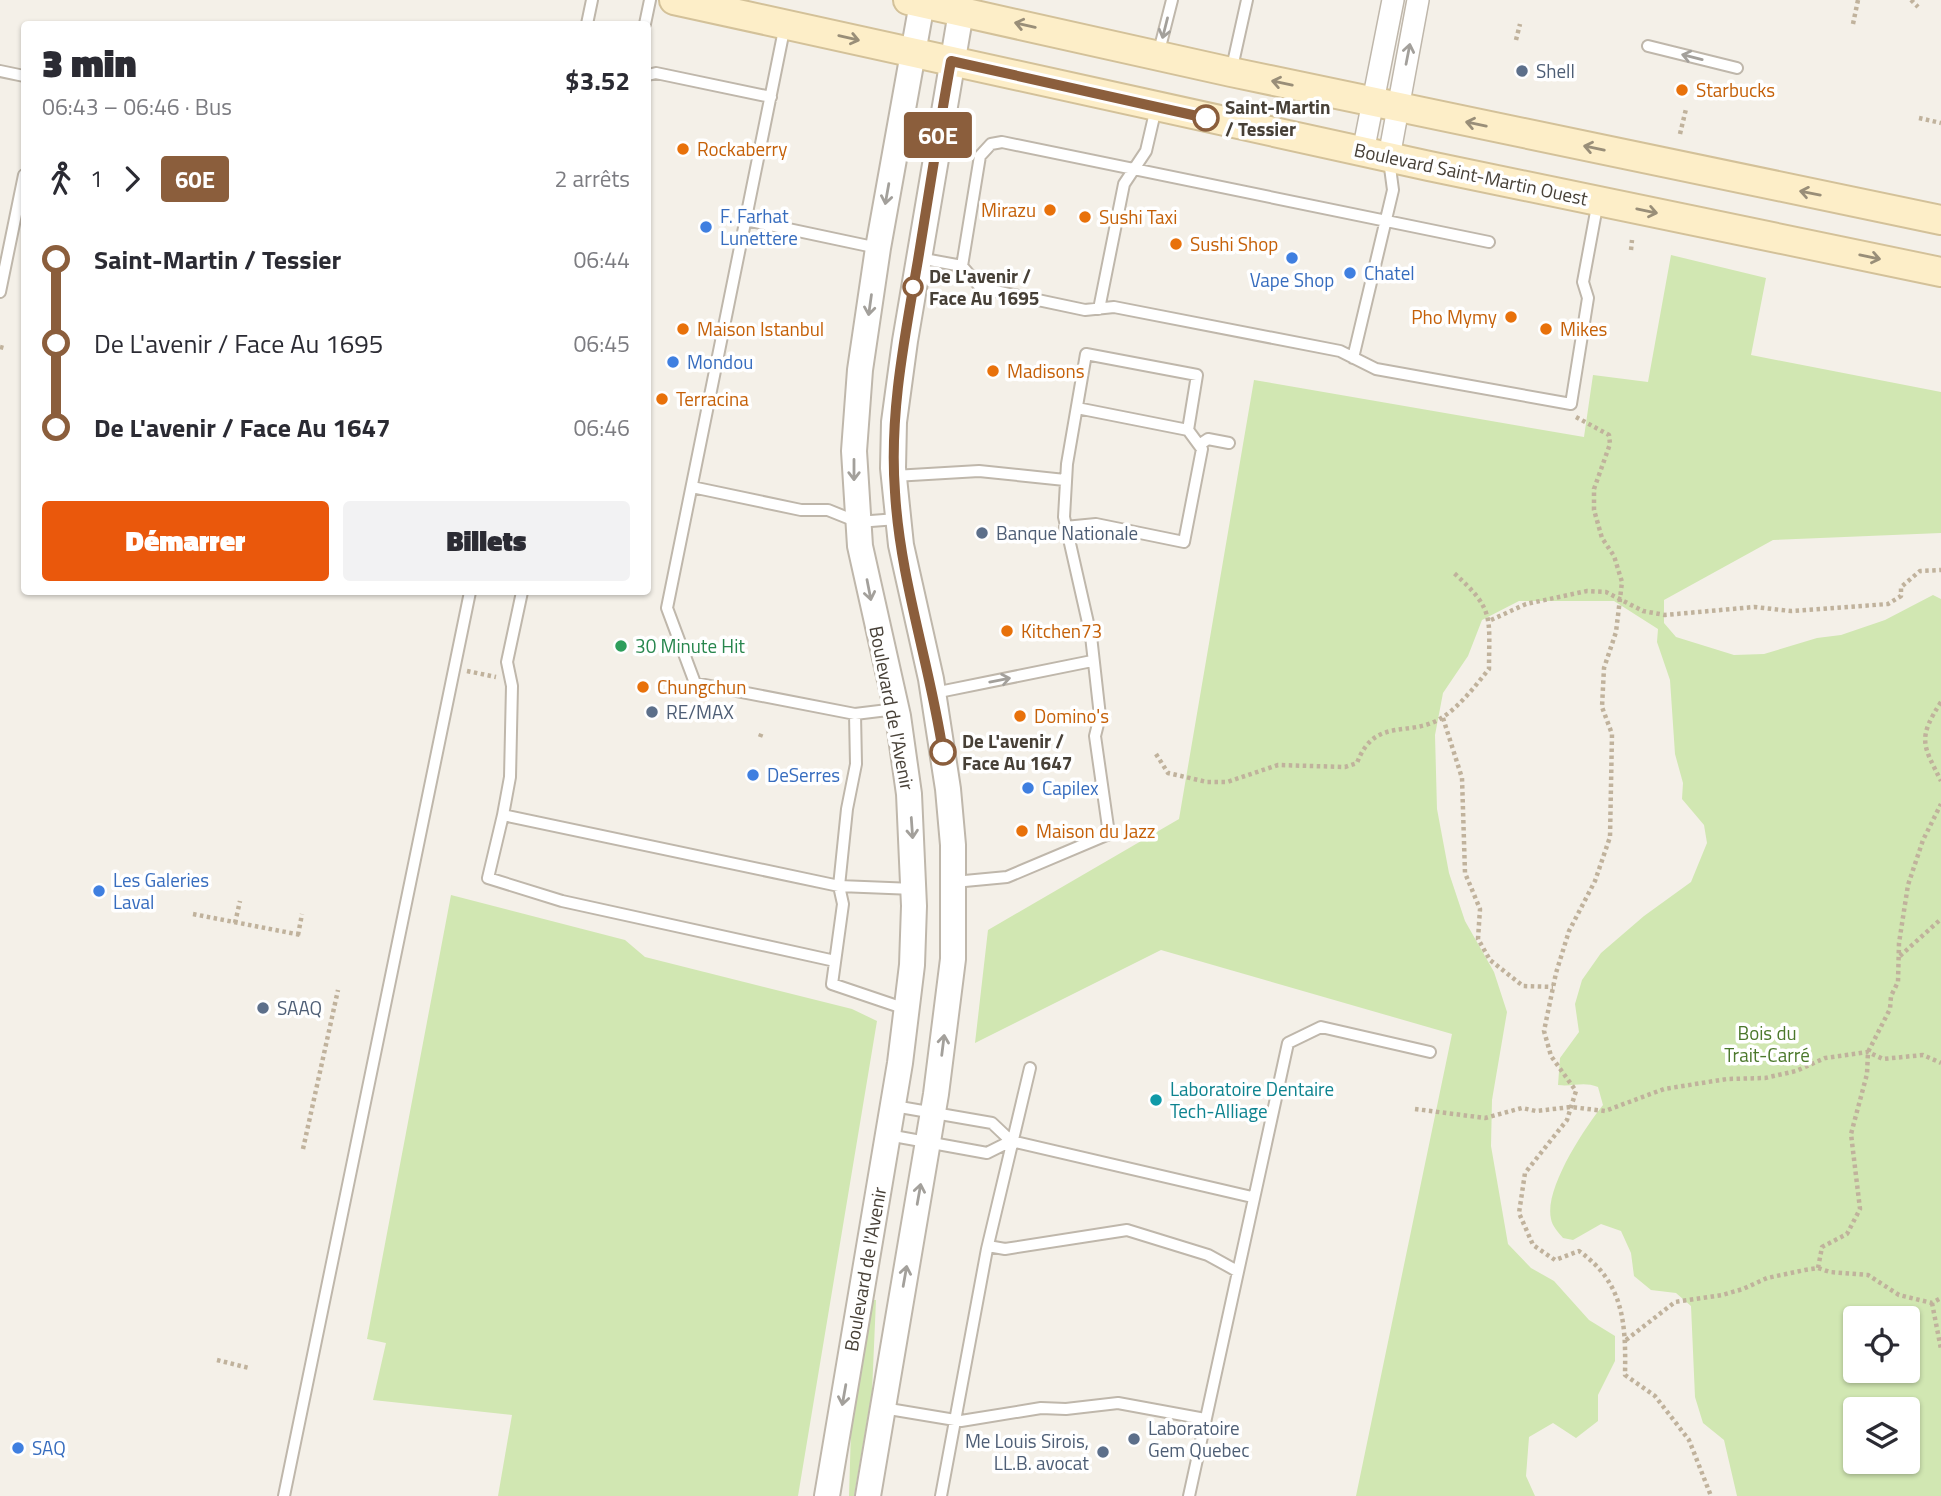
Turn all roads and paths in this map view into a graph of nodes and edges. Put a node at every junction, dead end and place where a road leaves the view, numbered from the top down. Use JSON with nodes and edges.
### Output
{"nodes":[{"id":1,"x":592,"y":0,"type":"edge"},
{"id":2,"x":650,"y":0,"type":"edge"},
{"id":3,"x":674,"y":0,"type":"edge"},
{"id":4,"x":1172,"y":0,"type":"edge"},
{"id":5,"x":1247,"y":0,"type":"edge"},
{"id":6,"x":1393,"y":0,"type":"edge"},
{"id":7,"x":1418,"y":0,"type":"edge"},
{"id":8,"x":1858,"y":0,"type":"edge"},
{"id":9,"x":1911,"y":0,"type":"edge"},
{"id":10,"x":919,"y":1,"type":"edge"},
{"id":11,"x":959,"y":6,"type":"edge"},
{"id":12,"x":1918,"y":7,"type":"dead end"},
{"id":13,"x":588,"y":21,"type":"edge"},
{"id":14,"x":646,"y":21,"type":"edge"},
{"id":15,"x":786,"y":24,"type":"junction"},
{"id":16,"x":1520,"y":24,"type":"dead end"},
{"id":17,"x":1853,"y":24,"type":"dead end"},
{"id":18,"x":1516,"y":40,"type":"dead end"},
{"id":19,"x":1648,"y":46,"type":"dead end"},
{"id":20,"x":912,"y":52,"type":"junction"},
{"id":21,"x":1158,"y":56,"type":"junction"},
{"id":22,"x":951,"y":61,"type":"junction"},
{"id":23,"x":1737,"y":68,"type":"dead end"},
{"id":24,"x":0,"y":71,"type":"edge"},
{"id":25,"x":1231,"y":72,"type":"junction"},
{"id":26,"x":651,"y":74,"type":"edge"},
{"id":27,"x":21,"y":75,"type":"edge"},
{"id":28,"x":771,"y":97,"type":"junction"},
{"id":29,"x":1385,"y":104,"type":"junction"},
{"id":30,"x":1156,"y":107,"type":"junction"},
{"id":31,"x":1686,"y":109,"type":"dead end"},
{"id":32,"x":1919,"y":118,"type":"dead end"},
{"id":33,"x":1941,"y":123,"type":"edge"},
{"id":34,"x":1681,"y":134,"type":"dead end"},
{"id":35,"x":1376,"y":154,"type":"junction"},
{"id":36,"x":1135,"y":169,"type":"junction"},
{"id":37,"x":21,"y":190,"type":"edge"},
{"id":38,"x":1598,"y":201,"type":"junction"},
{"id":39,"x":1387,"y":218,"type":"junction"},
{"id":40,"x":746,"y":220,"type":"junction"},
{"id":41,"x":1941,"y":220,"type":"edge"},
{"id":42,"x":1632,"y":240,"type":"dead end"},
{"id":43,"x":1489,"y":242,"type":"dead end"},
{"id":44,"x":878,"y":248,"type":"junction"},
{"id":45,"x":1631,"y":250,"type":"dead end"},
{"id":46,"x":918,"y":258,"type":"junction"},
{"id":47,"x":961,"y":266,"type":"junction"},
{"id":48,"x":1941,"y":272,"type":"edge"},
{"id":49,"x":0,"y":292,"type":"edge"},
{"id":50,"x":1099,"y":309,"type":"junction"},
{"id":51,"x":1353,"y":358,"type":"junction"},
{"id":52,"x":1571,"y":404,"type":"junction"},
{"id":53,"x":1077,"y":408,"type":"junction"},
{"id":54,"x":1188,"y":430,"type":"junction"},
{"id":55,"x":1229,"y":443,"type":"dead end"},
{"id":56,"x":1199,"y":445,"type":"junction"},
{"id":57,"x":894,"y":476,"type":"junction"},
{"id":58,"x":1065,"y":480,"type":"junction"},
{"id":59,"x":692,"y":487,"type":"junction"},
{"id":60,"x":897,"y":519,"type":"junction"},
{"id":61,"x":858,"y":522,"type":"junction"},
{"id":62,"x":1065,"y":527,"type":"junction"},
{"id":63,"x":1941,"y":570,"type":"edge"},
{"id":64,"x":1454,"y":573,"type":"dead end"},
{"id":65,"x":469,"y":595,"type":"edge"},
{"id":66,"x":521,"y":595,"type":"edge"},
{"id":67,"x":1622,"y":599,"type":"junction"},
{"id":68,"x":1491,"y":620,"type":"junction"},
{"id":69,"x":1092,"y":661,"type":"junction"},
{"id":70,"x":454,"y":668,"type":"junction"},
{"id":71,"x":510,"y":680,"type":"junction"},
{"id":72,"x":934,"y":693,"type":"junction"},
{"id":73,"x":1941,"y":702,"type":"edge"},
{"id":74,"x":896,"y":709,"type":"junction"},
{"id":75,"x":855,"y":714,"type":"junction"},
{"id":76,"x":1443,"y":717,"type":"junction"},
{"id":77,"x":1156,"y":754,"type":"dead end"},
{"id":78,"x":1941,"y":781,"type":"edge"},
{"id":79,"x":1941,"y":804,"type":"edge"},
{"id":80,"x":503,"y":814,"type":"junction"},
{"id":81,"x":954,"y":882,"type":"junction"},
{"id":82,"x":839,"y":886,"type":"junction"},
{"id":83,"x":914,"y":889,"type":"junction"},
{"id":84,"x":240,"y":901,"type":"dead end"},
{"id":85,"x":193,"y":914,"type":"dead end"},
{"id":86,"x":302,"y":914,"type":"dead end"},
{"id":87,"x":1941,"y":919,"type":"edge"},
{"id":88,"x":235,"y":922,"type":"junction"},
{"id":89,"x":1899,"y":957,"type":"junction"},
{"id":90,"x":835,"y":961,"type":"junction"},
{"id":91,"x":1553,"y":987,"type":"junction"},
{"id":92,"x":338,"y":990,"type":"dead end"},
{"id":93,"x":908,"y":1010,"type":"junction"},
{"id":94,"x":1430,"y":1052,"type":"dead end"},
{"id":95,"x":1868,"y":1052,"type":"junction"},
{"id":96,"x":1941,"y":1063,"type":"edge"},
{"id":97,"x":1030,"y":1068,"type":"dead end"},
{"id":98,"x":893,"y":1105,"type":"junction"},
{"id":99,"x":1571,"y":1107,"type":"junction"},
{"id":100,"x":1415,"y":1109,"type":"dead end"},
{"id":101,"x":933,"y":1112,"type":"junction"},
{"id":102,"x":888,"y":1135,"type":"junction"},
{"id":103,"x":928,"y":1141,"type":"junction"},
{"id":104,"x":1011,"y":1141,"type":"junction"},
{"id":105,"x":303,"y":1149,"type":"dead end"},
{"id":106,"x":1252,"y":1197,"type":"junction"},
{"id":107,"x":988,"y":1245,"type":"junction"},
{"id":108,"x":1818,"y":1268,"type":"junction"},
{"id":109,"x":1237,"y":1271,"type":"junction"},
{"id":110,"x":1941,"y":1298,"type":"edge"},
{"id":111,"x":1931,"y":1303,"type":"junction"},
{"id":112,"x":1625,"y":1341,"type":"junction"},
{"id":113,"x":1941,"y":1349,"type":"edge"},
{"id":114,"x":217,"y":1360,"type":"dead end"},
{"id":115,"x":249,"y":1368,"type":"dead end"},
{"id":116,"x":883,"y":1408,"type":"junction"},
{"id":117,"x":1205,"y":1419,"type":"junction"},
{"id":118,"x":954,"y":1420,"type":"junction"},
{"id":119,"x":284,"y":1496,"type":"edge"},
{"id":120,"x":827,"y":1496,"type":"edge"},
{"id":121,"x":868,"y":1496,"type":"edge"},
{"id":122,"x":941,"y":1496,"type":"edge"},
{"id":123,"x":1189,"y":1496,"type":"edge"},
{"id":124,"x":1711,"y":1496,"type":"edge"}],
"edges":[{"from":1,"to":13,"type":"lane"},
{"from":2,"to":14,"type":"lane"},
{"from":3,"to":15,"type":"main road","name":"Boulevard Saint-Martin Ouest"},
{"from":4,"to":21,"type":"lane","one_way":true},
{"from":5,"to":25,"type":"lane"},
{"from":6,"to":29,"type":"street"},
{"from":29,"to":7,"type":"street","one_way":true},
{"from":8,"to":17,"type":"path"},
{"from":9,"to":12,"type":"path"},
{"from":10,"to":11,"type":"main road"},
{"from":10,"to":20,"type":"street","name":"Boulevard de l'Avenir"},
{"from":21,"to":11,"type":"main road","one_way":true},
{"from":11,"to":22,"type":"street"},
{"from":15,"to":20,"type":"main road","name":"Boulevard Saint-Martin Ouest","one_way":true},
{"from":15,"to":28,"type":"lane"},
{"from":16,"to":18,"type":"path"},
{"from":23,"to":19,"type":"lane","one_way":true},
{"from":20,"to":22,"type":"main road","name":"Boulevard Saint-Martin Ouest"},
{"from":20,"to":44,"type":"street","name":"Boulevard de l'Avenir","one_way":true},
{"from":21,"to":25,"type":"main road"},
{"from":22,"to":30,"type":"main road","name":"Boulevard Saint-Martin Ouest"},
{"from":22,"to":46,"type":"street"},
{"from":24,"to":27,"type":"lane"},
{"from":29,"to":25,"type":"main road","one_way":true},
{"from":26,"to":28,"type":"lane"},
{"from":28,"to":40,"type":"lane"},
{"from":29,"to":35,"type":"street"},
{"from":41,"to":29,"type":"main road","one_way":true},
{"from":30,"to":35,"type":"main road","name":"Boulevard Saint-Martin Ouest"},
{"from":30,"to":36,"type":"lane"},
{"from":31,"to":34,"type":"path"},
{"from":32,"to":33,"type":"path"},
{"from":35,"to":38,"type":"main road","name":"Boulevard Saint-Martin Ouest"},
{"from":35,"to":39,"type":"lane"},
{"from":36,"to":39,"type":"lane"},
{"from":36,"to":47,"type":"lane"},
{"from":36,"to":50,"type":"lane"},
{"from":37,"to":49,"type":"lane"},
{"from":38,"to":48,"type":"main road","name":"Boulevard Saint-Martin Ouest","one_way":true},
{"from":38,"to":52,"type":"lane"},
{"from":39,"to":43,"type":"lane"},
{"from":39,"to":51,"type":"lane"},
{"from":40,"to":44,"type":"lane"},
{"from":40,"to":59,"type":"lane"},
{"from":42,"to":45,"type":"path"},
{"from":44,"to":61,"type":"street","name":"Boulevard de l'Avenir","one_way":true},
{"from":46,"to":47,"type":"lane"},
{"from":46,"to":57,"type":"street"},
{"from":47,"to":50,"type":"lane"},
{"from":50,"to":51,"type":"lane"},
{"from":51,"to":52,"type":"lane"},
{"from":52,"to":67,"type":"path"},
{"from":53,"to":54,"type":"lane"},
{"from":53,"to":54,"type":"lane"},
{"from":53,"to":58,"type":"lane"},
{"from":54,"to":56,"type":"lane"},
{"from":55,"to":56,"type":"lane"},
{"from":56,"to":62,"type":"lane"},
{"from":57,"to":58,"type":"lane"},
{"from":57,"to":60,"type":"street"},
{"from":58,"to":62,"type":"lane"},
{"from":59,"to":61,"type":"lane"},
{"from":59,"to":75,"type":"lane"},
{"from":60,"to":61,"type":"lane"},
{"from":60,"to":72,"type":"street"},
{"from":61,"to":74,"type":"street","name":"Boulevard de l'Avenir","one_way":true},
{"from":62,"to":69,"type":"lane"},
{"from":63,"to":67,"type":"path"},
{"from":64,"to":68,"type":"path"},
{"from":65,"to":70,"type":"lane"},
{"from":66,"to":71,"type":"lane"},
{"from":67,"to":68,"type":"path"},
{"from":67,"to":91,"type":"path"},
{"from":68,"to":76,"type":"path"},
{"from":72,"to":69,"type":"lane","one_way":true},
{"from":69,"to":81,"type":"lane"},
{"from":70,"to":71,"type":"path"},
{"from":70,"to":119,"type":"lane"},
{"from":71,"to":80,"type":"lane"},
{"from":72,"to":81,"type":"street"},
{"from":73,"to":78,"type":"path"},
{"from":74,"to":75,"type":"lane"},
{"from":74,"to":83,"type":"street","name":"Boulevard de l'Avenir","one_way":true},
{"from":75,"to":82,"type":"lane"},
{"from":76,"to":77,"type":"path"},
{"from":76,"to":91,"type":"path"},
{"from":79,"to":89,"type":"path"},
{"from":80,"to":82,"type":"lane"},
{"from":80,"to":90,"type":"lane"},
{"from":101,"to":81,"type":"street","one_way":true},
{"from":82,"to":83,"type":"lane"},
{"from":82,"to":90,"type":"lane"},
{"from":83,"to":93,"type":"street","name":"Boulevard de l'Avenir"},
{"from":84,"to":88,"type":"path"},
{"from":85,"to":88,"type":"path"},
{"from":86,"to":88,"type":"path"},
{"from":87,"to":89,"type":"path"},
{"from":89,"to":95,"type":"path"},
{"from":90,"to":93,"type":"lane"},
{"from":91,"to":99,"type":"path"},
{"from":92,"to":105,"type":"path"},
{"from":93,"to":98,"type":"street","name":"Boulevard de l'Avenir"},
{"from":94,"to":106,"type":"lane"},
{"from":95,"to":96,"type":"path"},
{"from":95,"to":99,"type":"path"},
{"from":95,"to":108,"type":"path"},
{"from":97,"to":104,"type":"lane"},
{"from":98,"to":101,"type":"lane"},
{"from":98,"to":102,"type":"street","name":"Boulevard de l'Avenir"},
{"from":99,"to":100,"type":"path"},
{"from":99,"to":112,"type":"path"},
{"from":101,"to":103,"type":"street"},
{"from":101,"to":104,"type":"lane"},
{"from":102,"to":103,"type":"lane"},
{"from":102,"to":120,"type":"street","name":"Boulevard de l'Avenir","one_way":true},
{"from":103,"to":104,"type":"lane"},
{"from":116,"to":103,"type":"street","one_way":true},
{"from":104,"to":106,"type":"lane"},
{"from":104,"to":107,"type":"lane"},
{"from":106,"to":109,"type":"lane"},
{"from":107,"to":109,"type":"lane"},
{"from":107,"to":118,"type":"lane"},
{"from":108,"to":111,"type":"path"},
{"from":108,"to":112,"type":"path"},
{"from":109,"to":117,"type":"lane"},
{"from":110,"to":111,"type":"path"},
{"from":111,"to":113,"type":"path"},
{"from":112,"to":124,"type":"path"},
{"from":114,"to":115,"type":"path"},
{"from":116,"to":118,"type":"lane"},
{"from":116,"to":121,"type":"street"},
{"from":117,"to":118,"type":"lane"},
{"from":117,"to":123,"type":"lane"},
{"from":118,"to":122,"type":"lane"}]}
